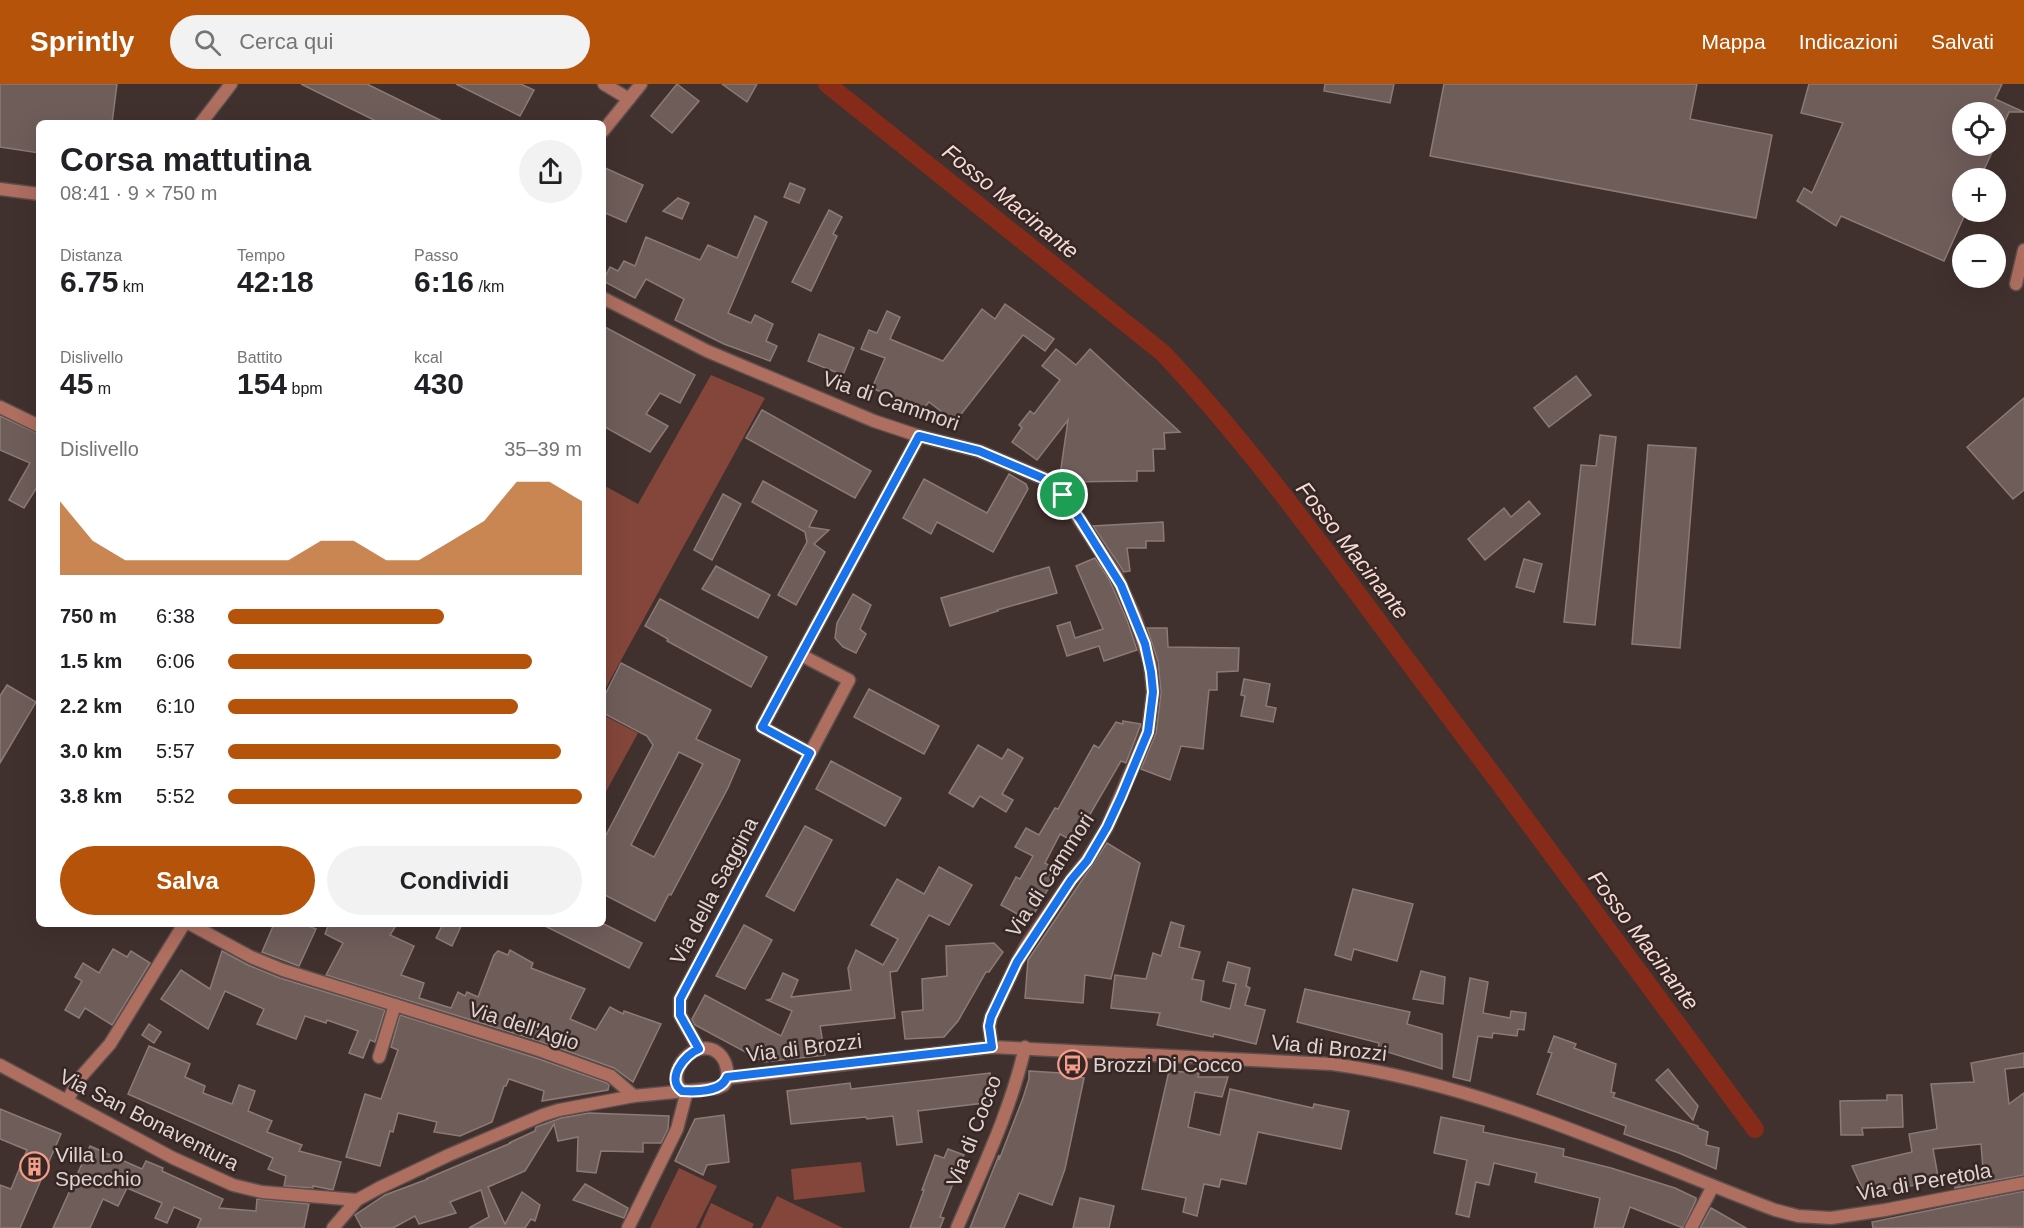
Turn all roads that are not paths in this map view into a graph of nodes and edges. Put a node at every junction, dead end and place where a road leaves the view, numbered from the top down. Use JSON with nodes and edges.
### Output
{"nodes":[{"id":1,"x":231,"y":84,"type":"edge"},
{"id":2,"x":604,"y":84,"type":"edge"},
{"id":3,"x":640,"y":84,"type":"edge"},
{"id":4,"x":629,"y":99,"type":"junction"},
{"id":5,"x":203,"y":120,"type":"edge"},
{"id":6,"x":606,"y":127,"type":"edge"},
{"id":7,"x":0,"y":189,"type":"edge"},
{"id":8,"x":36,"y":194,"type":"edge"},
{"id":9,"x":2024,"y":250,"type":"edge"},
{"id":10,"x":2016,"y":285,"type":"dead end"},
{"id":11,"x":606,"y":300,"type":"edge"},
{"id":12,"x":0,"y":407,"type":"edge"},
{"id":13,"x":36,"y":425,"type":"edge"},
{"id":14,"x":919,"y":436,"type":"junction"},
{"id":15,"x":801,"y":655,"type":"junction"},
{"id":16,"x":810,"y":753,"type":"junction"},
{"id":17,"x":182,"y":927,"type":"edge"},
{"id":18,"x":196,"y":927,"type":"edge"},
{"id":19,"x":395,"y":1005,"type":"junction"},
{"id":20,"x":992,"y":1047,"type":"junction"},
{"id":21,"x":1024,"y":1047,"type":"junction"},
{"id":22,"x":699,"y":1049,"type":"junction"},
{"id":23,"x":379,"y":1057,"type":"dead end"},
{"id":24,"x":0,"y":1065,"type":"edge"},
{"id":25,"x":727,"y":1077,"type":"junction"},
{"id":26,"x":687,"y":1091,"type":"junction"},
{"id":27,"x":634,"y":1096,"type":"junction"},
{"id":28,"x":67,"y":1101,"type":"junction"},
{"id":29,"x":2024,"y":1183,"type":"edge"},
{"id":30,"x":1713,"y":1186,"type":"junction"},
{"id":31,"x":357,"y":1200,"type":"junction"},
{"id":32,"x":1831,"y":1218,"type":"joint"},
{"id":33,"x":333,"y":1228,"type":"edge"},
{"id":34,"x":628,"y":1228,"type":"edge"},
{"id":35,"x":957,"y":1228,"type":"edge"},
{"id":36,"x":1691,"y":1228,"type":"edge"}],
"edges":[{"from":1,"to":5,"type":"street"},
{"from":2,"to":4,"type":"street"},
{"from":3,"to":4,"type":"street"},
{"from":4,"to":6,"type":"street"},
{"from":7,"to":8,"type":"street"},
{"from":9,"to":10,"type":"street"},
{"from":11,"to":14,"type":"street","name":"Via di Cammori"},
{"from":12,"to":13,"type":"street"},
{"from":14,"to":15,"type":"street"},
{"from":14,"to":20,"type":"street","name":"Via di Cammori"},
{"from":15,"to":16,"type":"street"},
{"from":15,"to":16,"type":"street","name":"Via della Saggina"},
{"from":16,"to":22,"type":"street","name":"Via della Saggina"},
{"from":17,"to":28,"type":"street"},
{"from":18,"to":19,"type":"street","name":"Via dell'Agio"},
{"from":19,"to":23,"type":"street"},
{"from":19,"to":27,"type":"street","name":"Via dell'Agio"},
{"from":20,"to":21,"type":"street","name":"Via di Brozzi"},
{"from":20,"to":25,"type":"street","name":"Via di Brozzi"},
{"from":21,"to":30,"type":"street","name":"Via di Brozzi"},
{"from":21,"to":35,"type":"street","name":"Via di Cocco"},
{"from":22,"to":25,"type":"street","name":"Via di Brozzi"},
{"from":22,"to":26,"type":"street"},
{"from":24,"to":28,"type":"street","name":"Via San Bonaventura"},
{"from":25,"to":26,"type":"street","name":"Via di Brozzi"},
{"from":26,"to":27,"type":"street","name":"Via di Brozzi"},
{"from":26,"to":34,"type":"street"},
{"from":27,"to":31,"type":"street","name":"Via di Brozzi"},
{"from":28,"to":31,"type":"street","name":"Via San Bonaventura"},
{"from":29,"to":32,"type":"street","name":"Via di Peretola"},
{"from":30,"to":32,"type":"street","name":"Via di Brozzi"},
{"from":30,"to":36,"type":"street"},
{"from":31,"to":33,"type":"street","name":"Via di Brozzi"}]}
